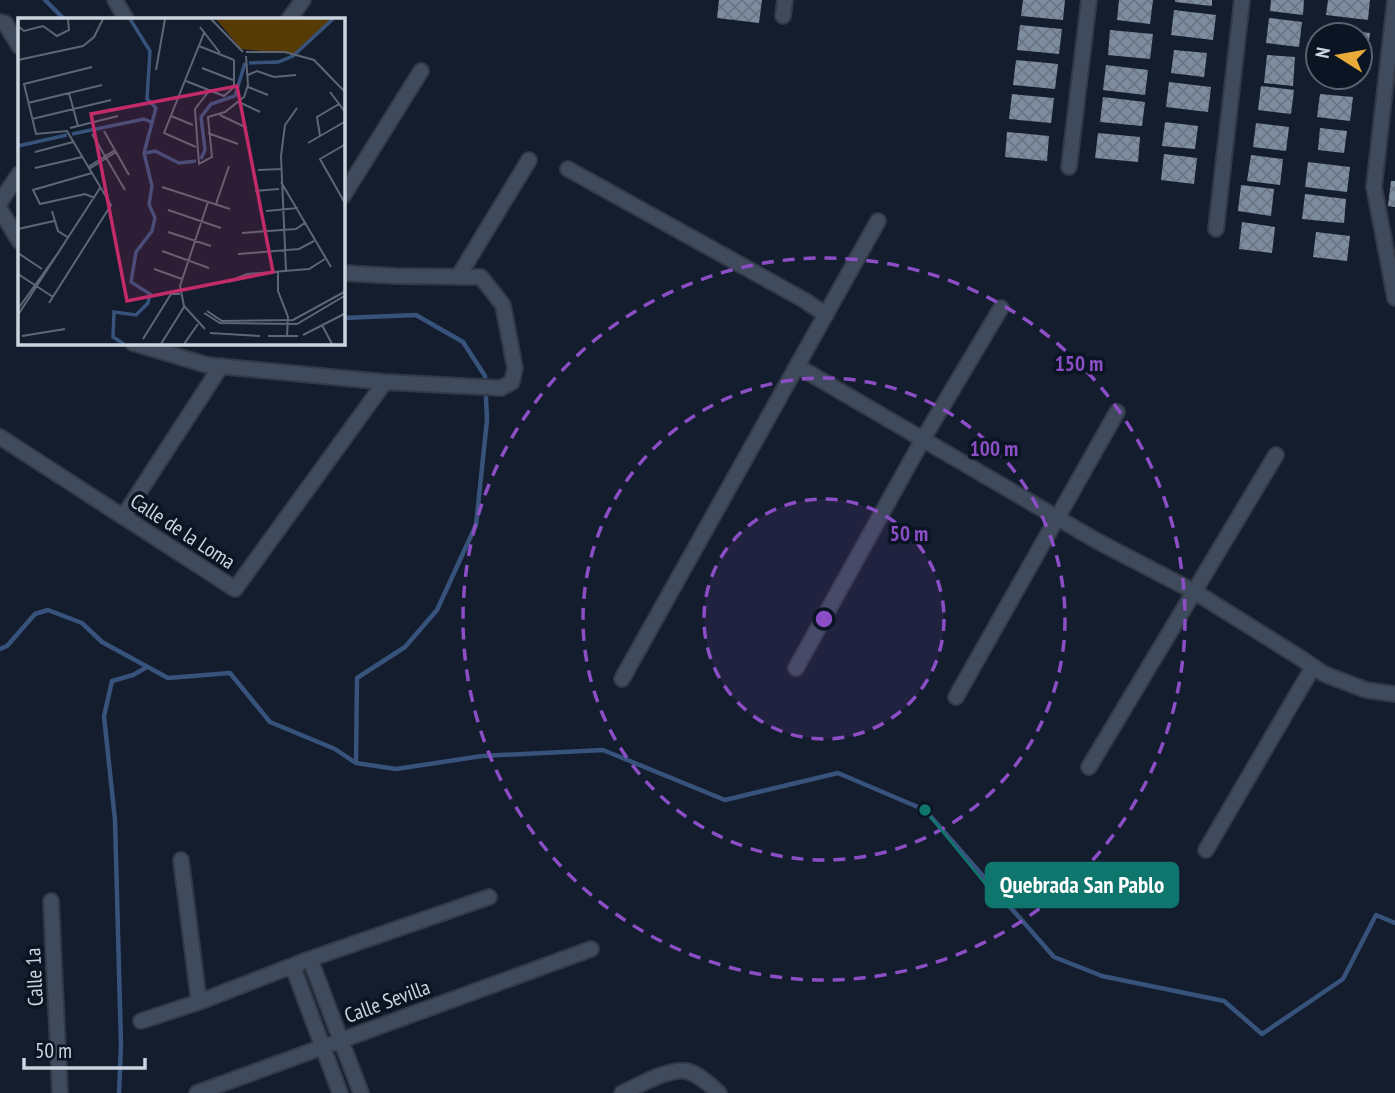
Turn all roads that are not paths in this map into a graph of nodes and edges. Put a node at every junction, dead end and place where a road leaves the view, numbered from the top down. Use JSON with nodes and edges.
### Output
{"nodes":[{"id":1,"x":303,"y":0,"type":"edge"},
{"id":2,"x":785,"y":0,"type":"edge"},
{"id":3,"x":1089,"y":0,"type":"edge"},
{"id":4,"x":1242,"y":0,"type":"edge"},
{"id":5,"x":1395,"y":0,"type":"edge"},
{"id":6,"x":783,"y":16,"type":"dead end"},
{"id":7,"x":290,"y":18,"type":"edge"},
{"id":8,"x":0,"y":22,"type":"edge"},
{"id":9,"x":18,"y":44,"type":"edge"},
{"id":10,"x":421,"y":71,"type":"dead end"},
{"id":11,"x":529,"y":160,"type":"dead end"},
{"id":12,"x":1069,"y":167,"type":"dead end"},
{"id":13,"x":568,"y":169,"type":"dead end"},
{"id":14,"x":18,"y":175,"type":"edge"},
{"id":15,"x":345,"y":193,"type":"edge"},
{"id":16,"x":0,"y":202,"type":"edge"},
{"id":17,"x":0,"y":209,"type":"edge"},
{"id":18,"x":878,"y":222,"type":"dead end"},
{"id":19,"x":1216,"y":229,"type":"dead end"},
{"id":20,"x":18,"y":238,"type":"edge"},
{"id":21,"x":345,"y":273,"type":"edge"},
{"id":22,"x":458,"y":276,"type":"junction"},
{"id":23,"x":1395,"y":298,"type":"edge"},
{"id":24,"x":1001,"y":308,"type":"dead end"},
{"id":25,"x":826,"y":314,"type":"junction"},
{"id":26,"x":140,"y":345,"type":"edge"},
{"id":27,"x":221,"y":366,"type":"junction"},
{"id":28,"x":797,"y":366,"type":"junction"},
{"id":29,"x":385,"y":382,"type":"junction"},
{"id":30,"x":1117,"y":412,"type":"dead end"},
{"id":31,"x":0,"y":437,"type":"edge"},
{"id":32,"x":923,"y":439,"type":"junction"},
{"id":33,"x":1276,"y":455,"type":"dead end"},
{"id":34,"x":123,"y":517,"type":"junction"},
{"id":35,"x":1058,"y":518,"type":"junction"},
{"id":36,"x":1195,"y":592,"type":"junction"},
{"id":37,"x":1313,"y":667,"type":"junction"},
{"id":38,"x":796,"y":668,"type":"dead end"},
{"id":39,"x":622,"y":679,"type":"dead end"},
{"id":40,"x":1395,"y":694,"type":"edge"},
{"id":41,"x":956,"y":697,"type":"dead end"},
{"id":42,"x":1089,"y":767,"type":"dead end"},
{"id":43,"x":1206,"y":850,"type":"dead end"},
{"id":44,"x":181,"y":860,"type":"dead end"},
{"id":45,"x":489,"y":897,"type":"dead end"},
{"id":46,"x":51,"y":901,"type":"dead end"},
{"id":47,"x":591,"y":949,"type":"dead end"},
{"id":48,"x":310,"y":960,"type":"junction"},
{"id":49,"x":293,"y":967,"type":"junction"},
{"id":50,"x":199,"y":1002,"type":"junction"},
{"id":51,"x":141,"y":1021,"type":"dead end"},
{"id":52,"x":341,"y":1040,"type":"junction"},
{"id":53,"x":323,"y":1047,"type":"junction"},
{"id":54,"x":60,"y":1093,"type":"edge"},
{"id":55,"x":197,"y":1093,"type":"edge"},
{"id":56,"x":340,"y":1093,"type":"edge"},
{"id":57,"x":361,"y":1093,"type":"edge"},
{"id":58,"x":622,"y":1093,"type":"edge"},
{"id":59,"x":719,"y":1093,"type":"edge"}],
"edges":[{"from":1,"to":7,"type":"street"},
{"from":2,"to":6,"type":"street"},
{"from":3,"to":12,"type":"street"},
{"from":4,"to":19,"type":"street"},
{"from":5,"to":23,"type":"street"},
{"from":8,"to":9,"type":"street"},
{"from":10,"to":15,"type":"street"},
{"from":11,"to":22,"type":"street"},
{"from":13,"to":25,"type":"street"},
{"from":14,"to":16,"type":"street"},
{"from":17,"to":20,"type":"street"},
{"from":18,"to":25,"type":"street"},
{"from":21,"to":22,"type":"street"},
{"from":22,"to":29,"type":"street"},
{"from":24,"to":32,"type":"street"},
{"from":25,"to":28,"type":"street"},
{"from":26,"to":27,"type":"street"},
{"from":27,"to":29,"type":"street"},
{"from":27,"to":34,"type":"street"},
{"from":28,"to":32,"type":"street"},
{"from":28,"to":39,"type":"street"},
{"from":29,"to":34,"type":"street","name":"Calle de la Loma"},
{"from":30,"to":35,"type":"street"},
{"from":31,"to":34,"type":"street","name":"Calle de la Loma"},
{"from":32,"to":35,"type":"street"},
{"from":32,"to":38,"type":"street"},
{"from":33,"to":36,"type":"street"},
{"from":35,"to":36,"type":"street"},
{"from":35,"to":41,"type":"street"},
{"from":36,"to":37,"type":"street"},
{"from":36,"to":42,"type":"street"},
{"from":37,"to":40,"type":"street"},
{"from":37,"to":43,"type":"street"},
{"from":44,"to":50,"type":"street"},
{"from":45,"to":48,"type":"street"},
{"from":46,"to":54,"type":"street","name":"Calle 1a"},
{"from":47,"to":52,"type":"street","name":"Calle Sevilla"},
{"from":48,"to":49,"type":"street"},
{"from":48,"to":52,"type":"street"},
{"from":49,"to":50,"type":"street"},
{"from":49,"to":53,"type":"street"},
{"from":50,"to":51,"type":"street"},
{"from":52,"to":53,"type":"street","name":"Calle Sevilla"},
{"from":52,"to":57,"type":"street"},
{"from":53,"to":55,"type":"street","name":"Calle Sevilla"},
{"from":53,"to":56,"type":"street"},
{"from":58,"to":59,"type":"street"}]}
